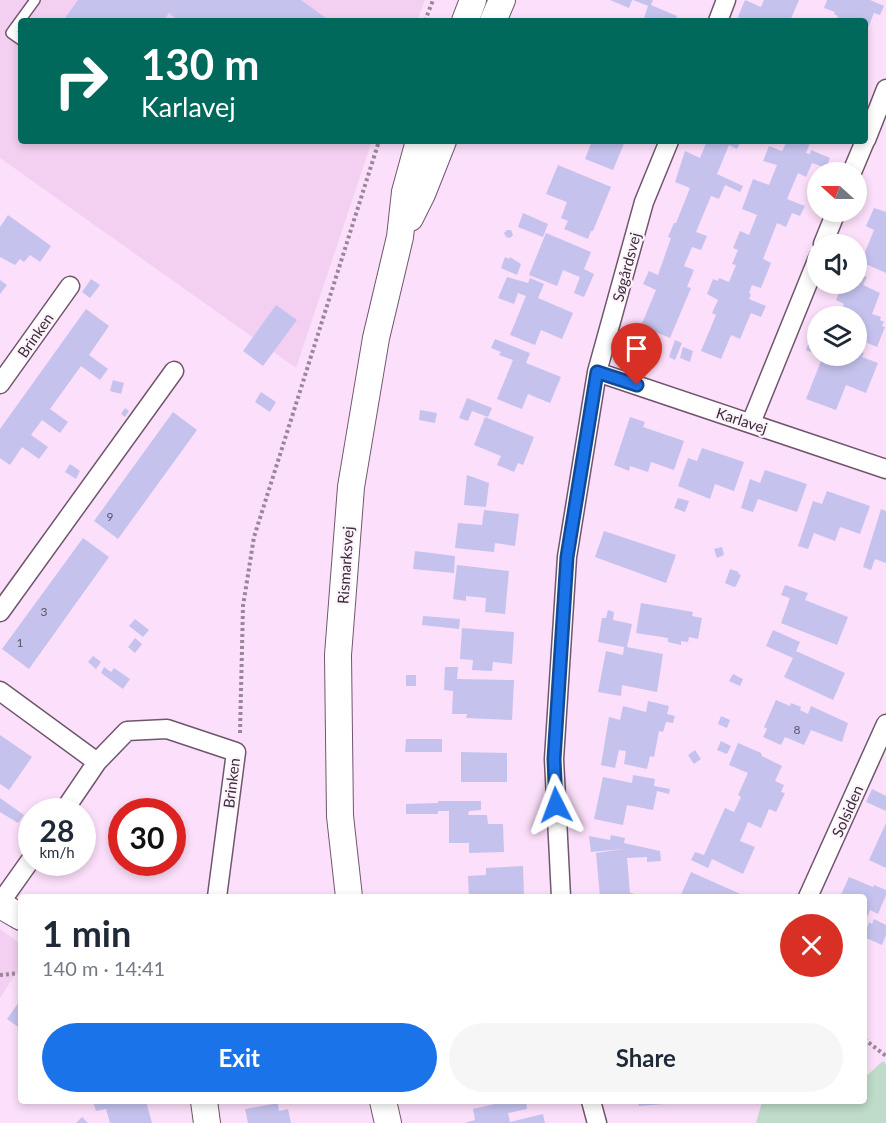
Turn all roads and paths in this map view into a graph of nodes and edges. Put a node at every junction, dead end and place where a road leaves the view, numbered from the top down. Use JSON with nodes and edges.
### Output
{"nodes":[{"id":1,"x":35,"y":0,"type":"edge"},
{"id":2,"x":434,"y":0,"type":"edge"},
{"id":3,"x":473,"y":0,"type":"edge"},
{"id":4,"x":502,"y":0,"type":"edge"},
{"id":5,"x":726,"y":0,"type":"edge"},
{"id":6,"x":22,"y":18,"type":"edge"},
{"id":7,"x":426,"y":18,"type":"edge"},
{"id":8,"x":466,"y":18,"type":"edge"},
{"id":9,"x":494,"y":18,"type":"edge"},
{"id":10,"x":719,"y":18,"type":"edge"},
{"id":11,"x":18,"y":23,"type":"edge"},
{"id":12,"x":18,"y":38,"type":"edge"},
{"id":13,"x":886,"y":89,"type":"edge"},
{"id":14,"x":868,"y":133,"type":"edge"},
{"id":15,"x":378,"y":144,"type":"edge"},
{"id":16,"x":418,"y":144,"type":"edge"},
{"id":17,"x":442,"y":144,"type":"edge"},
{"id":18,"x":668,"y":144,"type":"edge"},
{"id":19,"x":863,"y":144,"type":"edge"},
{"id":20,"x":856,"y":162,"type":"edge"},
{"id":21,"x":400,"y":237,"type":"junction"},
{"id":22,"x":807,"y":285,"type":"edge"},
{"id":23,"x":70,"y":286,"type":"dead end"},
{"id":24,"x":174,"y":371,"type":"dead end"},
{"id":25,"x":597,"y":372,"type":"junction"},
{"id":26,"x":0,"y":384,"type":"edge"},
{"id":27,"x":751,"y":423,"type":"junction"},
{"id":28,"x":886,"y":469,"type":"edge"},
{"id":29,"x":0,"y":612,"type":"edge"},
{"id":30,"x":0,"y":691,"type":"edge"},
{"id":31,"x":886,"y":724,"type":"edge"},
{"id":32,"x":236,"y":752,"type":"junction"},
{"id":33,"x":97,"y":762,"type":"junction"},
{"id":34,"x":73,"y":798,"type":"edge"},
{"id":35,"x":19,"y":876,"type":"edge"},
{"id":36,"x":217,"y":894,"type":"edge"},
{"id":37,"x":349,"y":894,"type":"edge"},
{"id":38,"x":561,"y":894,"type":"edge"},
{"id":39,"x":809,"y":894,"type":"edge"},
{"id":40,"x":0,"y":904,"type":"edge"},
{"id":41,"x":18,"y":915,"type":"edge"},
{"id":42,"x":18,"y":973,"type":"edge"},
{"id":43,"x":0,"y":975,"type":"edge"},
{"id":44,"x":867,"y":1041,"type":"edge"},
{"id":45,"x":886,"y":1056,"type":"edge"},
{"id":46,"x":204,"y":1104,"type":"edge"},
{"id":47,"x":384,"y":1104,"type":"edge"},
{"id":48,"x":592,"y":1104,"type":"edge"},
{"id":49,"x":207,"y":1123,"type":"edge"},
{"id":50,"x":388,"y":1123,"type":"edge"},
{"id":51,"x":597,"y":1123,"type":"edge"}],
"edges":[{"from":1,"to":6,"type":"lane"},
{"from":2,"to":7,"type":"path"},
{"from":3,"to":8,"type":"main road"},
{"from":4,"to":9,"type":"main road"},
{"from":5,"to":10,"type":"street"},
{"from":11,"to":12,"type":"lane"},
{"from":13,"to":14,"type":"street"},
{"from":15,"to":32,"type":"path"},
{"from":16,"to":21,"type":"main road","name":"Rismarksvej"},
{"from":17,"to":21,"type":"main road","name":"Rismarksvej"},
{"from":18,"to":25,"type":"street","name":"Søgårdsvej"},
{"from":19,"to":20,"type":"street"},
{"from":21,"to":37,"type":"main road","name":"Rismarksvej"},
{"from":22,"to":27,"type":"street"},
{"from":23,"to":26,"type":"street","name":"Brinken"},
{"from":24,"to":29,"type":"street"},
{"from":25,"to":27,"type":"street","name":"Karlavej"},
{"from":25,"to":38,"type":"street","name":"Søgårdsvej"},
{"from":27,"to":28,"type":"street","name":"Karlavej"},
{"from":30,"to":33,"type":"street"},
{"from":31,"to":39,"type":"street","name":"Solsiden"},
{"from":32,"to":33,"type":"street","name":"Brinken"},
{"from":32,"to":36,"type":"street","name":"Brinken"},
{"from":33,"to":34,"type":"street","name":"Brinken"},
{"from":35,"to":40,"type":"street"},
{"from":40,"to":41,"type":"main road"},
{"from":42,"to":43,"type":"path"},
{"from":44,"to":45,"type":"path"},
{"from":46,"to":49,"type":"main road"},
{"from":47,"to":50,"type":"main road"},
{"from":48,"to":51,"type":"street"}]}
